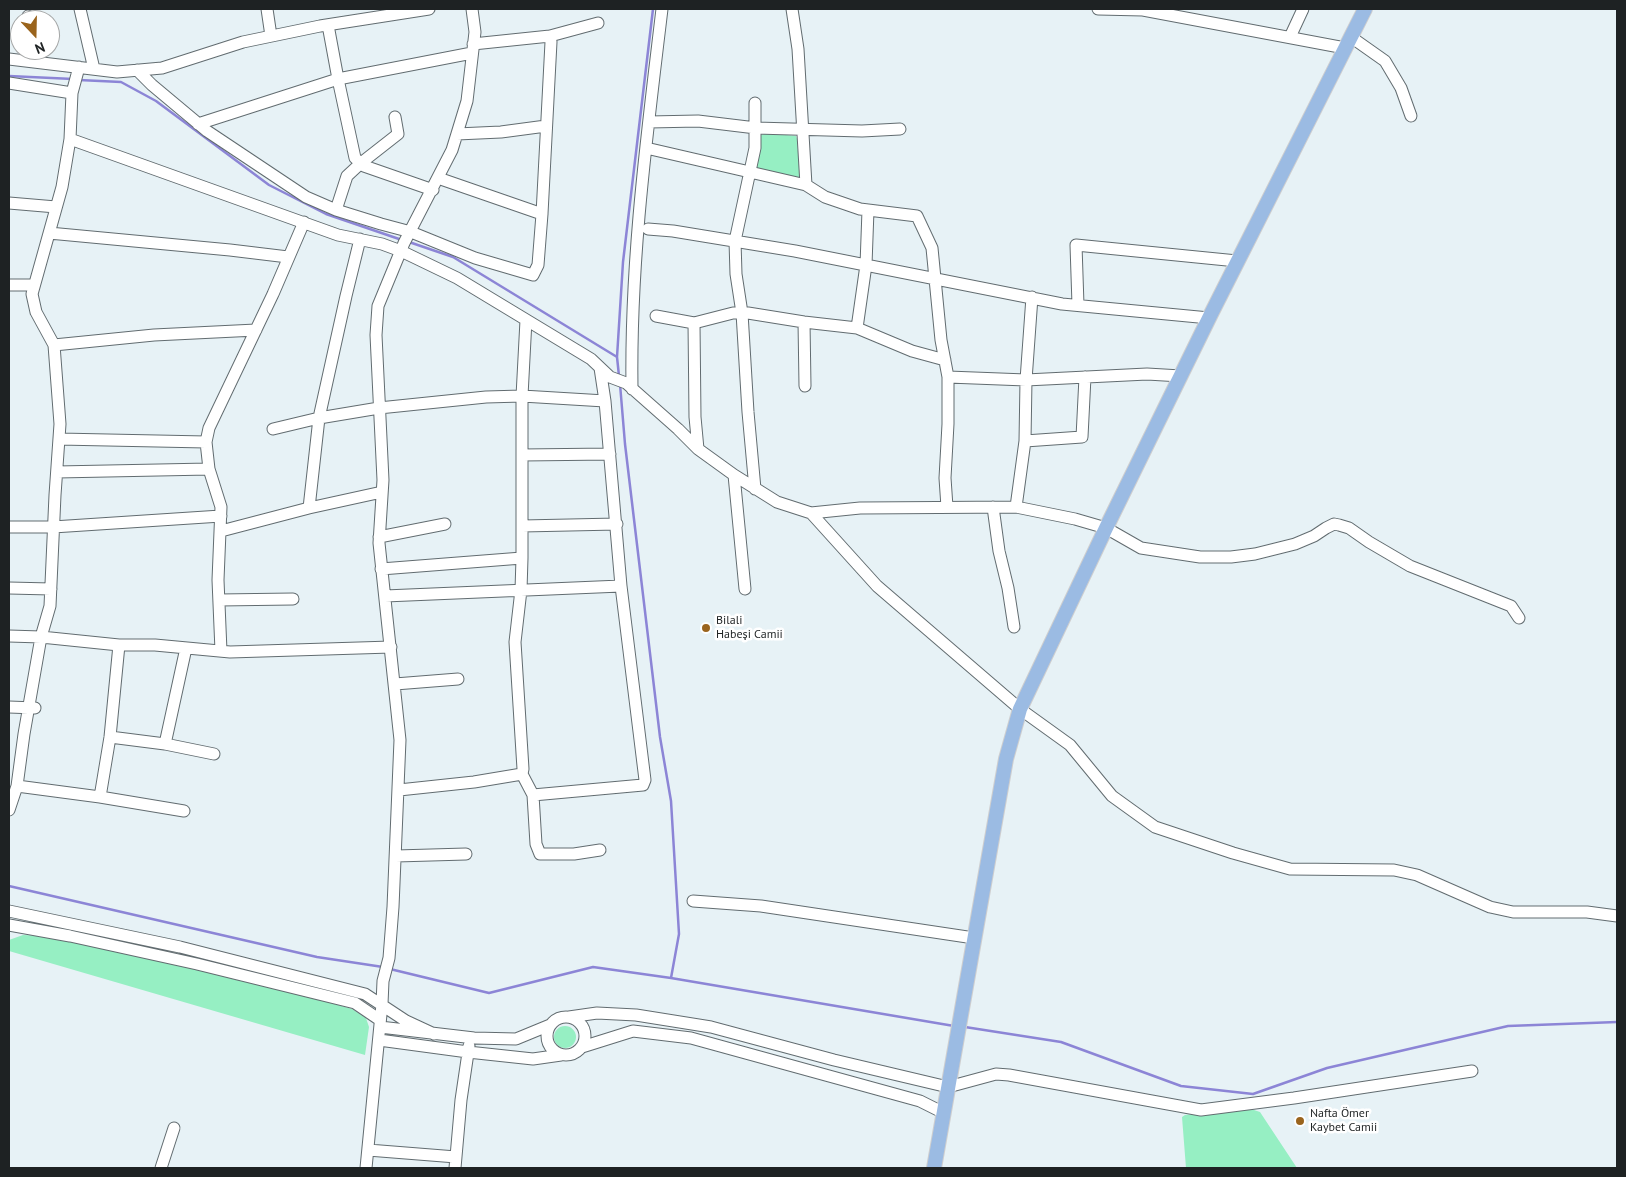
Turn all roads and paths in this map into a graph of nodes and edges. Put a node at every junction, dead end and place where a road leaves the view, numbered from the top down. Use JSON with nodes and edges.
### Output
{"nodes":[{"id":1,"x":80,"y":9,"type":"edge"},
{"id":2,"x":267,"y":9,"type":"edge"},
{"id":3,"x":428,"y":9,"type":"edge"},
{"id":4,"x":472,"y":9,"type":"edge"},
{"id":5,"x":662,"y":9,"type":"edge"},
{"id":6,"x":792,"y":9,"type":"edge"},
{"id":7,"x":1098,"y":9,"type":"edge"},
{"id":8,"x":1204,"y":9,"type":"edge"},
{"id":9,"x":1303,"y":9,"type":"edge"},
{"id":10,"x":1365,"y":9,"type":"edge"},
{"id":11,"x":1199,"y":20,"type":"junction"},
{"id":12,"x":598,"y":23,"type":"dead end"},
{"id":13,"x":328,"y":25,"type":"junction"},
{"id":14,"x":271,"y":36,"type":"junction"},
{"id":15,"x":550,"y":36,"type":"junction"},
{"id":16,"x":1290,"y":37,"type":"junction"},
{"id":17,"x":1348,"y":42,"type":"junction"},
{"id":18,"x":473,"y":49,"type":"junction"},
{"id":19,"x":37,"y":60,"type":"edge"},
{"id":20,"x":78,"y":68,"type":"junction"},
{"id":21,"x":94,"y":69,"type":"junction"},
{"id":22,"x":137,"y":70,"type":"junction"},
{"id":23,"x":338,"y":79,"type":"junction"},
{"id":24,"x":9,"y":83,"type":"edge"},
{"id":25,"x":73,"y":90,"type":"junction"},
{"id":26,"x":755,"y":103,"type":"dead end"},
{"id":27,"x":1411,"y":116,"type":"dead end"},
{"id":28,"x":395,"y":117,"type":"dead end"},
{"id":29,"x":648,"y":122,"type":"junction"},
{"id":30,"x":198,"y":124,"type":"junction"},
{"id":31,"x":546,"y":126,"type":"junction"},
{"id":32,"x":756,"y":128,"type":"junction"},
{"id":33,"x":803,"y":129,"type":"junction"},
{"id":34,"x":900,"y":129,"type":"dead end"},
{"id":35,"x":457,"y":134,"type":"junction"},
{"id":36,"x":70,"y":139,"type":"junction"},
{"id":37,"x":646,"y":148,"type":"junction"},
{"id":38,"x":361,"y":163,"type":"junction"},
{"id":39,"x":751,"y":174,"type":"junction"},
{"id":40,"x":438,"y":178,"type":"junction"},
{"id":41,"x":806,"y":186,"type":"junction"},
{"id":42,"x":432,"y":190,"type":"junction"},
{"id":43,"x":9,"y":203,"type":"edge"},
{"id":44,"x":56,"y":208,"type":"junction"},
{"id":45,"x":336,"y":210,"type":"junction"},
{"id":46,"x":868,"y":210,"type":"junction"},
{"id":47,"x":542,"y":214,"type":"junction"},
{"id":48,"x":304,"y":222,"type":"junction"},
{"id":49,"x":648,"y":229,"type":"dead end"},
{"id":50,"x":50,"y":233,"type":"junction"},
{"id":51,"x":360,"y":239,"type":"junction"},
{"id":52,"x":406,"y":241,"type":"junction"},
{"id":53,"x":735,"y":241,"type":"junction"},
{"id":54,"x":288,"y":257,"type":"junction"},
{"id":55,"x":1237,"y":262,"type":"junction"},
{"id":56,"x":866,"y":265,"type":"junction"},
{"id":57,"x":935,"y":279,"type":"junction"},
{"id":58,"x":9,"y":285,"type":"edge"},
{"id":59,"x":34,"y":286,"type":"junction"},
{"id":60,"x":1032,"y":297,"type":"junction"},
{"id":61,"x":1078,"y":305,"type":"junction"},
{"id":62,"x":742,"y":313,"type":"junction"},
{"id":63,"x":656,"y":316,"type":"dead end"},
{"id":64,"x":1209,"y":318,"type":"junction"},
{"id":65,"x":526,"y":320,"type":"junction"},
{"id":66,"x":804,"y":322,"type":"junction"},
{"id":67,"x":694,"y":323,"type":"junction"},
{"id":68,"x":857,"y":328,"type":"junction"},
{"id":69,"x":256,"y":330,"type":"junction"},
{"id":70,"x":54,"y":345,"type":"junction"},
{"id":71,"x":945,"y":360,"type":"junction"},
{"id":72,"x":600,"y":368,"type":"junction"},
{"id":73,"x":1181,"y":376,"type":"junction"},
{"id":74,"x":948,"y":377,"type":"junction"},
{"id":75,"x":1085,"y":377,"type":"junction"},
{"id":76,"x":1026,"y":380,"type":"junction"},
{"id":77,"x":629,"y":386,"type":"junction"},
{"id":78,"x":805,"y":386,"type":"dead end"},
{"id":79,"x":522,"y":396,"type":"junction"},
{"id":80,"x":605,"y":401,"type":"junction"},
{"id":81,"x":379,"y":408,"type":"junction"},
{"id":82,"x":319,"y":418,"type":"junction"},
{"id":83,"x":273,"y":429,"type":"dead end"},
{"id":84,"x":59,"y":439,"type":"junction"},
{"id":85,"x":1025,"y":441,"type":"junction"},
{"id":86,"x":206,"y":442,"type":"junction"},
{"id":87,"x":698,"y":449,"type":"junction"},
{"id":88,"x":610,"y":454,"type":"junction"},
{"id":89,"x":522,"y":455,"type":"junction"},
{"id":90,"x":209,"y":469,"type":"junction"},
{"id":91,"x":56,"y":472,"type":"junction"},
{"id":92,"x":734,"y":475,"type":"junction"},
{"id":93,"x":754,"y":489,"type":"junction"},
{"id":94,"x":382,"y":492,"type":"junction"},
{"id":95,"x":947,"y":507,"type":"junction"},
{"id":96,"x":993,"y":507,"type":"junction"},
{"id":97,"x":1016,"y":507,"type":"junction"},
{"id":98,"x":310,"y":508,"type":"junction"},
{"id":99,"x":811,"y":513,"type":"junction"},
{"id":100,"x":221,"y":516,"type":"junction"},
{"id":101,"x":445,"y":524,"type":"dead end"},
{"id":102,"x":617,"y":524,"type":"junction"},
{"id":103,"x":522,"y":526,"type":"junction"},
{"id":104,"x":9,"y":527,"type":"edge"},
{"id":105,"x":53,"y":527,"type":"junction"},
{"id":106,"x":1106,"y":528,"type":"junction"},
{"id":107,"x":221,"y":531,"type":"junction"},
{"id":108,"x":379,"y":536,"type":"junction"},
{"id":109,"x":522,"y":558,"type":"junction"},
{"id":110,"x":382,"y":569,"type":"junction"},
{"id":111,"x":621,"y":586,"type":"junction"},
{"id":112,"x":9,"y":588,"type":"edge"},
{"id":113,"x":745,"y":588,"type":"dead end"},
{"id":114,"x":50,"y":589,"type":"junction"},
{"id":115,"x":521,"y":590,"type":"junction"},
{"id":116,"x":385,"y":596,"type":"junction"},
{"id":117,"x":293,"y":598,"type":"dead end"},
{"id":118,"x":219,"y":600,"type":"junction"},
{"id":119,"x":1519,"y":618,"type":"dead end"},
{"id":120,"x":1014,"y":626,"type":"dead end"},
{"id":121,"x":9,"y":636,"type":"edge"},
{"id":122,"x":41,"y":637,"type":"junction"},
{"id":123,"x":119,"y":645,"type":"junction"},
{"id":124,"x":391,"y":647,"type":"junction"},
{"id":125,"x":186,"y":648,"type":"junction"},
{"id":126,"x":221,"y":651,"type":"junction"},
{"id":127,"x":458,"y":679,"type":"dead end"},
{"id":128,"x":395,"y":684,"type":"junction"},
{"id":129,"x":9,"y":708,"type":"edge"},
{"id":130,"x":31,"y":708,"type":"junction"},
{"id":131,"x":1020,"y":709,"type":"junction"},
{"id":132,"x":110,"y":737,"type":"junction"},
{"id":133,"x":165,"y":744,"type":"junction"},
{"id":134,"x":214,"y":754,"type":"dead end"},
{"id":135,"x":522,"y":774,"type":"junction"},
{"id":136,"x":17,"y":786,"type":"junction"},
{"id":137,"x":398,"y":790,"type":"junction"},
{"id":138,"x":533,"y":795,"type":"junction"},
{"id":139,"x":100,"y":797,"type":"junction"},
{"id":140,"x":9,"y":810,"type":"edge"},
{"id":141,"x":184,"y":811,"type":"dead end"},
{"id":142,"x":600,"y":850,"type":"dead end"},
{"id":143,"x":466,"y":854,"type":"dead end"},
{"id":144,"x":396,"y":856,"type":"junction"},
{"id":145,"x":693,"y":901,"type":"dead end"},
{"id":146,"x":9,"y":911,"type":"edge"},
{"id":147,"x":1617,"y":916,"type":"edge"},
{"id":148,"x":9,"y":925,"type":"edge"},
{"id":149,"x":974,"y":938,"type":"junction"},
{"id":150,"x":382,"y":1004,"type":"junction"},
{"id":151,"x":569,"y":1017,"type":"junction"},
{"id":152,"x":380,"y":1024,"type":"junction"},
{"id":153,"x":550,"y":1025,"type":"junction"},
{"id":154,"x":434,"y":1034,"type":"junction"},
{"id":155,"x":470,"y":1038,"type":"junction"},
{"id":156,"x":378,"y":1040,"type":"junction"},
{"id":157,"x":582,"y":1046,"type":"junction"},
{"id":158,"x":468,"y":1052,"type":"junction"},
{"id":159,"x":561,"y":1055,"type":"junction"},
{"id":160,"x":1472,"y":1071,"type":"dead end"},
{"id":161,"x":948,"y":1087,"type":"junction"},
{"id":162,"x":944,"y":1113,"type":"junction"},
{"id":163,"x":174,"y":1128,"type":"dead end"},
{"id":164,"x":368,"y":1150,"type":"junction"},
{"id":165,"x":456,"y":1162,"type":"edge"},
{"id":166,"x":161,"y":1168,"type":"edge"},
{"id":167,"x":366,"y":1168,"type":"edge"},
{"id":168,"x":934,"y":1168,"type":"edge"}],
"edges":[{"from":1,"to":21,"type":"street"},
{"from":2,"to":14,"type":"street"},
{"from":3,"to":13,"type":"street"},
{"from":4,"to":18,"type":"street"},
{"from":5,"to":29,"type":"street"},
{"from":6,"to":33,"type":"street"},
{"from":7,"to":11,"type":"street"},
{"from":8,"to":11,"type":"street"},
{"from":9,"to":16,"type":"street"},
{"from":10,"to":17,"type":"main road"},
{"from":11,"to":16,"type":"street"},
{"from":12,"to":15,"type":"street"},
{"from":13,"to":14,"type":"street"},
{"from":13,"to":23,"type":"street"},
{"from":14,"to":22,"type":"street"},
{"from":15,"to":18,"type":"street"},
{"from":15,"to":31,"type":"street"},
{"from":16,"to":17,"type":"street"},
{"from":17,"to":27,"type":"street"},
{"from":17,"to":55,"type":"main road"},
{"from":18,"to":23,"type":"street"},
{"from":18,"to":35,"type":"street"},
{"from":19,"to":20,"type":"street"},
{"from":20,"to":21,"type":"street"},
{"from":20,"to":25,"type":"street"},
{"from":21,"to":22,"type":"street"},
{"from":22,"to":30,"type":"street"},
{"from":23,"to":30,"type":"street"},
{"from":23,"to":38,"type":"street"},
{"from":24,"to":25,"type":"street"},
{"from":25,"to":36,"type":"street"},
{"from":26,"to":32,"type":"street"},
{"from":28,"to":38,"type":"street"},
{"from":29,"to":32,"type":"street"},
{"from":29,"to":37,"type":"street"},
{"from":30,"to":45,"type":"street"},
{"from":31,"to":35,"type":"street"},
{"from":31,"to":47,"type":"street"},
{"from":32,"to":33,"type":"street"},
{"from":32,"to":39,"type":"street"},
{"from":33,"to":34,"type":"street"},
{"from":33,"to":41,"type":"street"},
{"from":35,"to":40,"type":"street"},
{"from":36,"to":44,"type":"street"},
{"from":36,"to":48,"type":"street"},
{"from":37,"to":39,"type":"street"},
{"from":37,"to":77,"type":"street"},
{"from":38,"to":42,"type":"street"},
{"from":38,"to":45,"type":"street"},
{"from":39,"to":41,"type":"street"},
{"from":39,"to":53,"type":"street"},
{"from":40,"to":42,"type":"street"},
{"from":40,"to":47,"type":"street"},
{"from":41,"to":46,"type":"street"},
{"from":42,"to":52,"type":"street"},
{"from":43,"to":44,"type":"street"},
{"from":44,"to":50,"type":"street"},
{"from":45,"to":52,"type":"street"},
{"from":46,"to":56,"type":"street"},
{"from":46,"to":57,"type":"street"},
{"from":47,"to":52,"type":"street"},
{"from":48,"to":51,"type":"street"},
{"from":48,"to":54,"type":"street"},
{"from":49,"to":53,"type":"street"},
{"from":50,"to":54,"type":"street"},
{"from":50,"to":59,"type":"street"},
{"from":51,"to":52,"type":"street"},
{"from":51,"to":82,"type":"street"},
{"from":52,"to":65,"type":"street"},
{"from":52,"to":81,"type":"street"},
{"from":53,"to":56,"type":"street"},
{"from":53,"to":62,"type":"street"},
{"from":54,"to":69,"type":"street"},
{"from":55,"to":61,"type":"street"},
{"from":55,"to":64,"type":"main road"},
{"from":56,"to":57,"type":"street"},
{"from":56,"to":68,"type":"street"},
{"from":57,"to":60,"type":"street"},
{"from":57,"to":71,"type":"street"},
{"from":58,"to":59,"type":"street"},
{"from":59,"to":70,"type":"street"},
{"from":60,"to":61,"type":"street"},
{"from":60,"to":76,"type":"street"},
{"from":61,"to":64,"type":"street"},
{"from":62,"to":66,"type":"street"},
{"from":62,"to":67,"type":"street"},
{"from":62,"to":93,"type":"street"},
{"from":63,"to":67,"type":"street"},
{"from":64,"to":73,"type":"main road"},
{"from":65,"to":72,"type":"street"},
{"from":65,"to":79,"type":"street"},
{"from":66,"to":68,"type":"street"},
{"from":66,"to":78,"type":"street"},
{"from":67,"to":87,"type":"street"},
{"from":68,"to":71,"type":"street"},
{"from":69,"to":70,"type":"street"},
{"from":69,"to":86,"type":"street"},
{"from":70,"to":84,"type":"street"},
{"from":71,"to":74,"type":"street"},
{"from":72,"to":77,"type":"street"},
{"from":72,"to":80,"type":"street"},
{"from":73,"to":75,"type":"street"},
{"from":73,"to":106,"type":"main road"},
{"from":74,"to":76,"type":"street"},
{"from":74,"to":95,"type":"street"},
{"from":75,"to":76,"type":"street"},
{"from":75,"to":85,"type":"street"},
{"from":76,"to":85,"type":"street"},
{"from":77,"to":87,"type":"street"},
{"from":79,"to":80,"type":"street"},
{"from":79,"to":81,"type":"street"},
{"from":79,"to":89,"type":"street"},
{"from":80,"to":88,"type":"street"},
{"from":81,"to":82,"type":"street"},
{"from":81,"to":94,"type":"street"},
{"from":82,"to":83,"type":"street"},
{"from":82,"to":98,"type":"street"},
{"from":84,"to":86,"type":"street"},
{"from":84,"to":91,"type":"street"},
{"from":85,"to":97,"type":"street"},
{"from":86,"to":90,"type":"street"},
{"from":87,"to":92,"type":"street"},
{"from":88,"to":89,"type":"street"},
{"from":88,"to":102,"type":"street"},
{"from":89,"to":103,"type":"street"},
{"from":90,"to":91,"type":"street"},
{"from":90,"to":100,"type":"street"},
{"from":91,"to":105,"type":"street"},
{"from":92,"to":93,"type":"street"},
{"from":92,"to":113,"type":"street"},
{"from":93,"to":99,"type":"street"},
{"from":94,"to":98,"type":"street"},
{"from":94,"to":108,"type":"street"},
{"from":95,"to":96,"type":"street"},
{"from":95,"to":99,"type":"street"},
{"from":96,"to":97,"type":"street"},
{"from":96,"to":120,"type":"street"},
{"from":97,"to":106,"type":"street"},
{"from":98,"to":107,"type":"street"},
{"from":99,"to":131,"type":"street"},
{"from":100,"to":105,"type":"street"},
{"from":100,"to":107,"type":"street"},
{"from":101,"to":108,"type":"street"},
{"from":102,"to":103,"type":"street"},
{"from":102,"to":111,"type":"street"},
{"from":103,"to":109,"type":"street"},
{"from":104,"to":105,"type":"street"},
{"from":105,"to":114,"type":"street"},
{"from":106,"to":119,"type":"street"},
{"from":106,"to":131,"type":"main road"},
{"from":107,"to":118,"type":"street"},
{"from":108,"to":110,"type":"street"},
{"from":109,"to":110,"type":"street"},
{"from":109,"to":115,"type":"street"},
{"from":110,"to":116,"type":"street"},
{"from":111,"to":115,"type":"street"},
{"from":111,"to":138,"type":"street"},
{"from":112,"to":114,"type":"street"},
{"from":114,"to":122,"type":"street"},
{"from":115,"to":116,"type":"street"},
{"from":115,"to":135,"type":"street"},
{"from":116,"to":124,"type":"street"},
{"from":117,"to":118,"type":"street"},
{"from":118,"to":126,"type":"street"},
{"from":121,"to":122,"type":"street"},
{"from":122,"to":123,"type":"street"},
{"from":122,"to":130,"type":"street"},
{"from":123,"to":125,"type":"street"},
{"from":123,"to":132,"type":"street"},
{"from":124,"to":126,"type":"street"},
{"from":124,"to":128,"type":"street"},
{"from":125,"to":126,"type":"street"},
{"from":125,"to":133,"type":"street"},
{"from":127,"to":128,"type":"street"},
{"from":128,"to":137,"type":"street"},
{"from":129,"to":130,"type":"street"},
{"from":130,"to":136,"type":"street"},
{"from":131,"to":147,"type":"street"},
{"from":131,"to":149,"type":"main road"},
{"from":132,"to":133,"type":"street"},
{"from":132,"to":139,"type":"street"},
{"from":133,"to":134,"type":"street"},
{"from":135,"to":137,"type":"street"},
{"from":135,"to":138,"type":"street"},
{"from":136,"to":139,"type":"street"},
{"from":136,"to":140,"type":"street"},
{"from":137,"to":144,"type":"street"},
{"from":138,"to":142,"type":"street"},
{"from":139,"to":141,"type":"street"},
{"from":143,"to":144,"type":"street"},
{"from":144,"to":150,"type":"street"},
{"from":145,"to":149,"type":"street"},
{"from":146,"to":150,"type":"street"},
{"from":148,"to":152,"type":"street"},
{"from":149,"to":161,"type":"main road"},
{"from":150,"to":152,"type":"street"},
{"from":150,"to":154,"type":"street"},
{"from":151,"to":153,"type":"street"},
{"from":151,"to":157,"type":"street"},
{"from":151,"to":161,"type":"street"},
{"from":152,"to":154,"type":"street"},
{"from":152,"to":156,"type":"street"},
{"from":153,"to":155,"type":"street"},
{"from":153,"to":159,"type":"street"},
{"from":154,"to":155,"type":"street"},
{"from":155,"to":158,"type":"street"},
{"from":156,"to":158,"type":"street"},
{"from":156,"to":164,"type":"street"},
{"from":157,"to":159,"type":"street"},
{"from":157,"to":162,"type":"street"},
{"from":158,"to":159,"type":"street"},
{"from":158,"to":165,"type":"street"},
{"from":160,"to":161,"type":"street"},
{"from":161,"to":162,"type":"main road"},
{"from":162,"to":168,"type":"main road"},
{"from":163,"to":166,"type":"street"},
{"from":164,"to":165,"type":"street"},
{"from":164,"to":167,"type":"street"}]}
